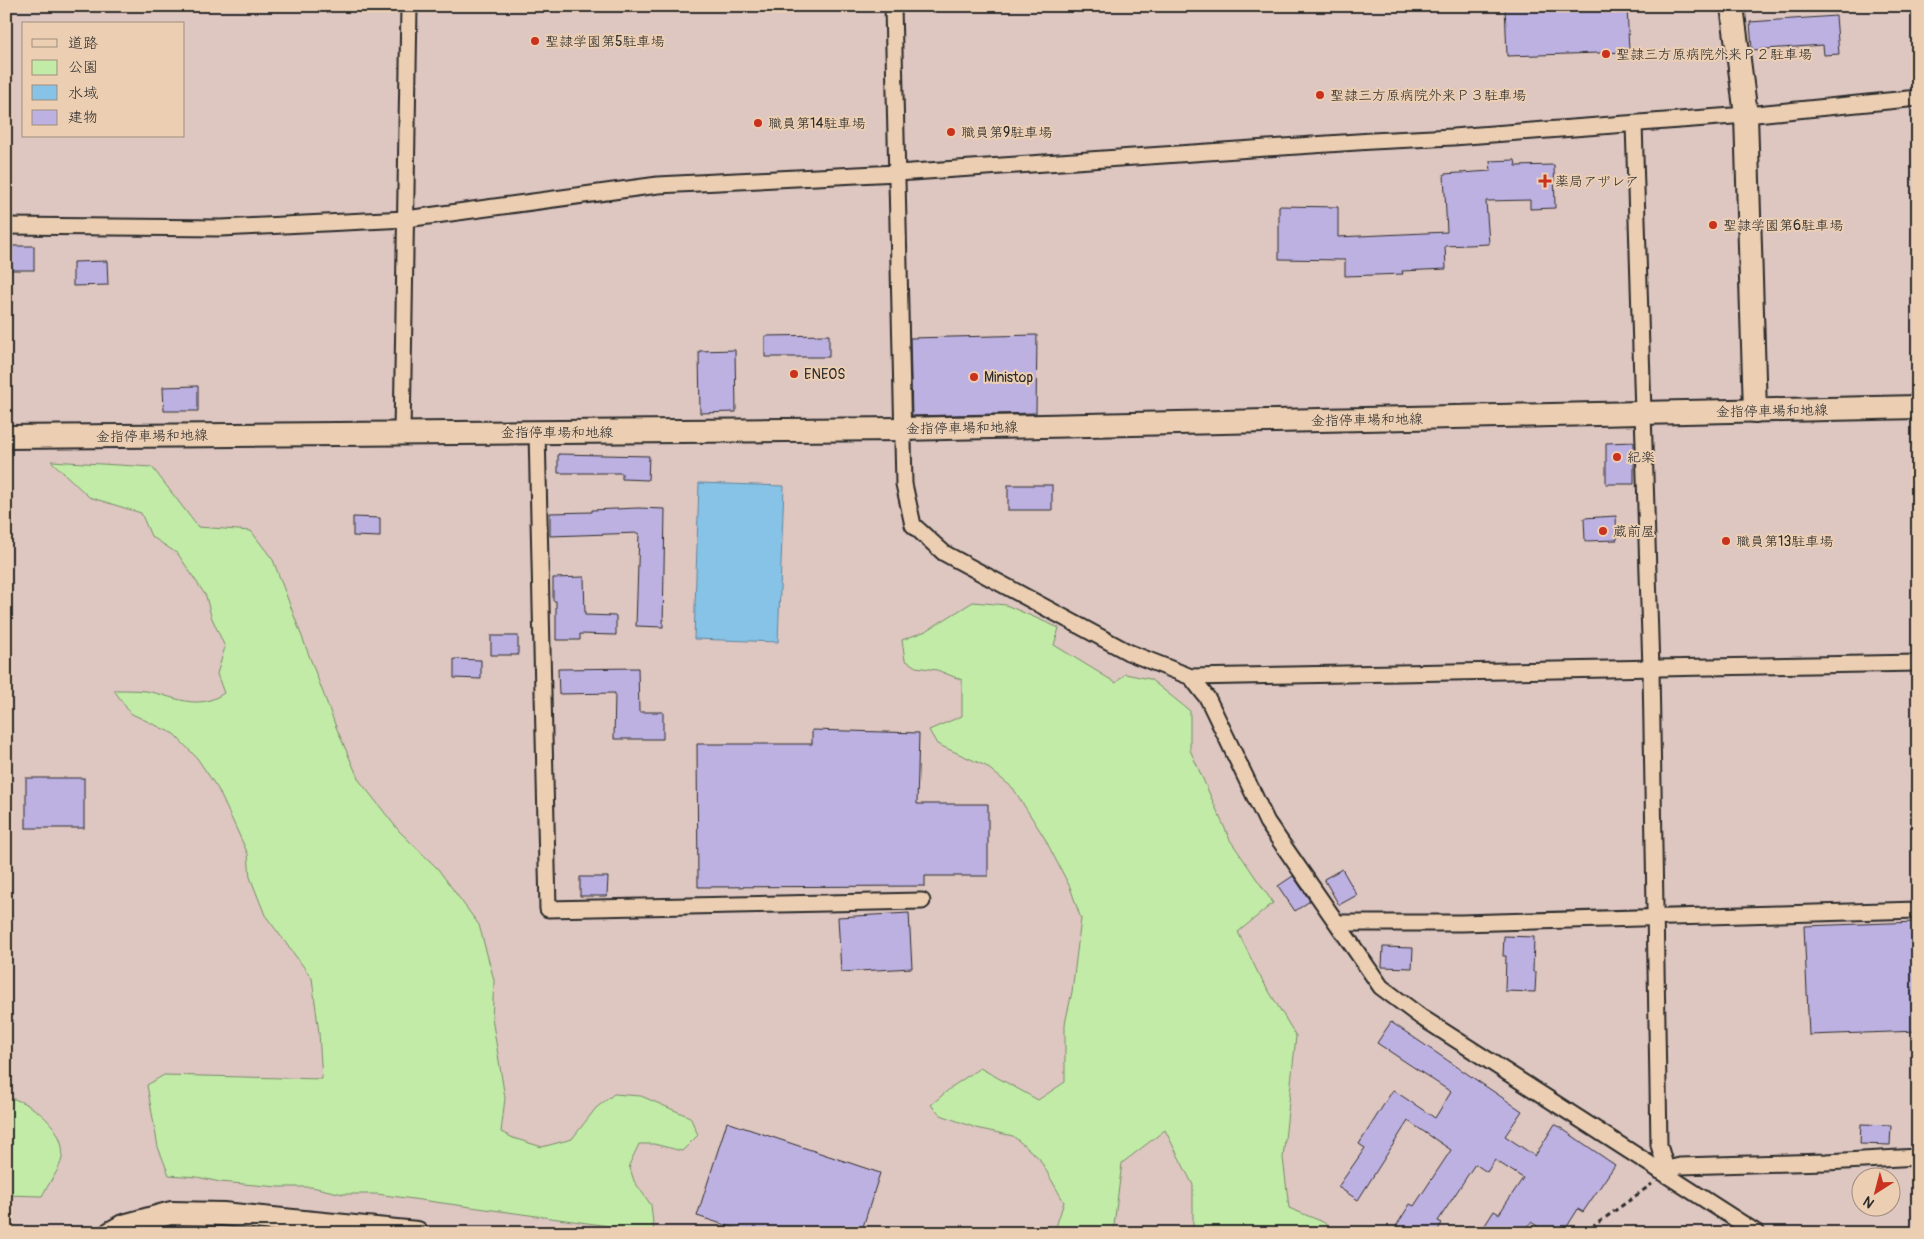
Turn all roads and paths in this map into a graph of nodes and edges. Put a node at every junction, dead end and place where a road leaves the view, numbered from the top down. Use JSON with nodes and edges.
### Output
{"nodes":[{"id":1,"x":409,"y":6,"type":"edge"},
{"id":2,"x":893,"y":6,"type":"edge"},
{"id":3,"x":1732,"y":6,"type":"edge"},
{"id":4,"x":1918,"y":98,"type":"edge"},
{"id":5,"x":1746,"y":115,"type":"junction"},
{"id":6,"x":1634,"y":124,"type":"junction"},
{"id":7,"x":897,"y":173,"type":"junction"},
{"id":8,"x":406,"y":219,"type":"junction"},
{"id":9,"x":6,"y":226,"type":"edge"},
{"id":10,"x":1918,"y":407,"type":"edge"},
{"id":11,"x":1755,"y":411,"type":"junction"},
{"id":12,"x":1643,"y":415,"type":"junction"},
{"id":13,"x":902,"y":429,"type":"junction"},
{"id":14,"x":537,"y":432,"type":"junction"},
{"id":15,"x":402,"y":434,"type":"junction"},
{"id":16,"x":6,"y":437,"type":"edge"},
{"id":17,"x":1918,"y":663,"type":"edge"},
{"id":18,"x":1651,"y":669,"type":"junction"},
{"id":19,"x":1191,"y":677,"type":"junction"},
{"id":20,"x":922,"y":901,"type":"dead end"},
{"id":21,"x":1918,"y":910,"type":"edge"},
{"id":22,"x":1655,"y":916,"type":"junction"},
{"id":23,"x":1338,"y":924,"type":"junction"},
{"id":24,"x":1918,"y":1157,"type":"edge"},
{"id":25,"x":1660,"y":1171,"type":"junction"},
{"id":26,"x":111,"y":1233,"type":"edge"},
{"id":27,"x":417,"y":1233,"type":"edge"},
{"id":28,"x":1584,"y":1233,"type":"edge"},
{"id":29,"x":1757,"y":1233,"type":"edge"}],
"edges":[{"from":1,"to":8,"type":"street"},
{"from":2,"to":7,"type":"street"},
{"from":3,"to":5,"type":"main road"},
{"from":4,"to":5,"type":"street"},
{"from":5,"to":6,"type":"street"},
{"from":5,"to":11,"type":"main road"},
{"from":6,"to":7,"type":"street"},
{"from":6,"to":12,"type":"street"},
{"from":7,"to":8,"type":"street"},
{"from":7,"to":13,"type":"street"},
{"from":8,"to":9,"type":"street"},
{"from":8,"to":15,"type":"street"},
{"from":10,"to":11,"type":"main road","name":"金指停車場和地線"},
{"from":11,"to":12,"type":"main road","name":"金指停車場和地線"},
{"from":12,"to":13,"type":"main road","name":"金指停車場和地線"},
{"from":12,"to":18,"type":"street"},
{"from":13,"to":14,"type":"main road","name":"金指停車場和地線"},
{"from":13,"to":19,"type":"street"},
{"from":14,"to":15,"type":"main road","name":"金指停車場和地線"},
{"from":14,"to":20,"type":"street"},
{"from":15,"to":16,"type":"main road","name":"金指停車場和地線"},
{"from":17,"to":18,"type":"street"},
{"from":18,"to":19,"type":"street"},
{"from":18,"to":22,"type":"street"},
{"from":19,"to":23,"type":"street"},
{"from":21,"to":22,"type":"street"},
{"from":22,"to":23,"type":"street"},
{"from":22,"to":25,"type":"street"},
{"from":23,"to":25,"type":"street"},
{"from":24,"to":25,"type":"street"},
{"from":25,"to":28,"type":"path"},
{"from":25,"to":29,"type":"street"},
{"from":26,"to":27,"type":"main road"}]}
